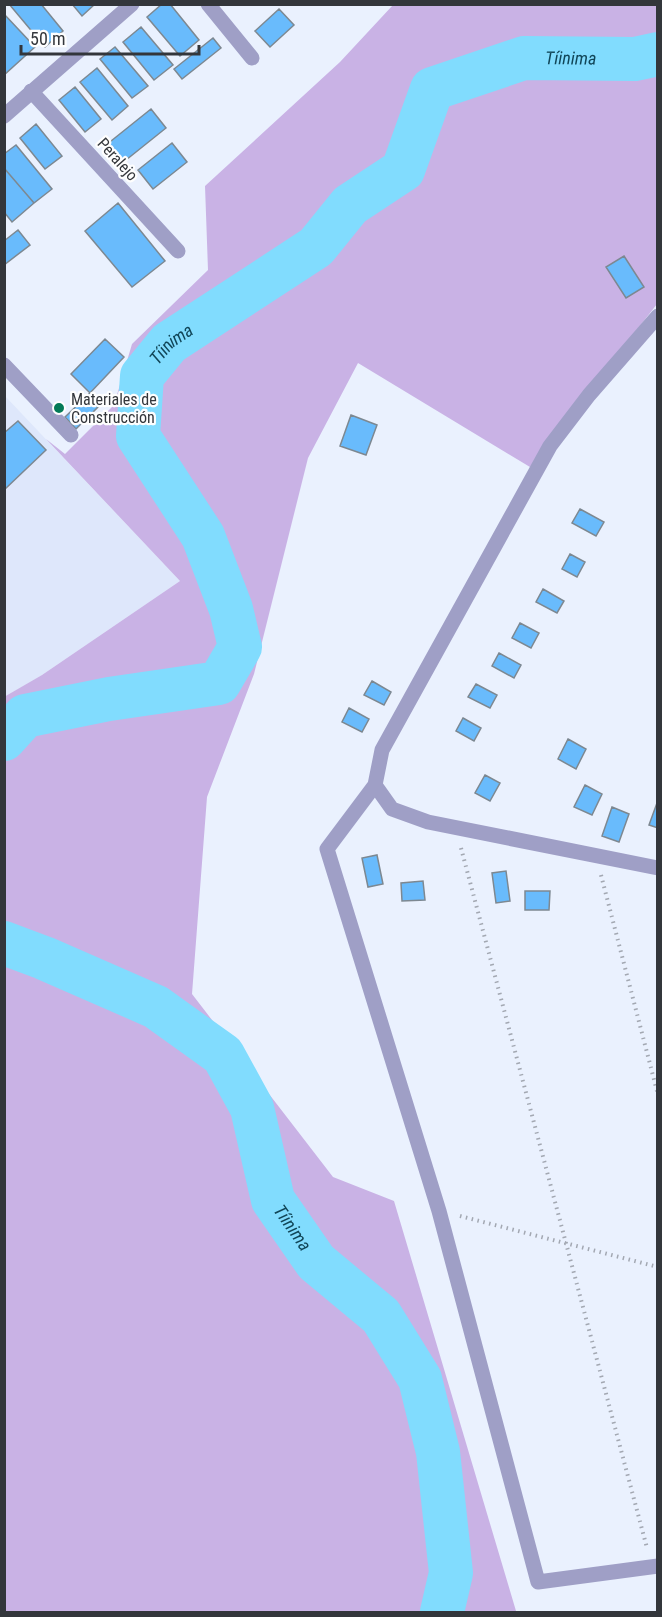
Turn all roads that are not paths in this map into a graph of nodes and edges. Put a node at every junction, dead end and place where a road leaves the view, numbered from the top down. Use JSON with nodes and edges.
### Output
{"nodes":[{"id":1,"x":132,"y":4,"type":"edge"},
{"id":2,"x":208,"y":4,"type":"edge"},
{"id":3,"x":252,"y":58,"type":"dead end"},
{"id":4,"x":31,"y":91,"type":"junction"},
{"id":5,"x":4,"y":116,"type":"edge"},
{"id":6,"x":178,"y":251,"type":"dead end"},
{"id":7,"x":657,"y":316,"type":"edge"},
{"id":8,"x":4,"y":365,"type":"edge"},
{"id":9,"x":71,"y":435,"type":"dead end"},
{"id":10,"x":375,"y":785,"type":"junction"},
{"id":11,"x":657,"y":868,"type":"edge"},
{"id":12,"x":655,"y":1566,"type":"edge"}],
"edges":[{"from":1,"to":4,"type":"street"},
{"from":2,"to":3,"type":"street"},
{"from":4,"to":5,"type":"street"},
{"from":4,"to":6,"type":"street","name":"Peralejo"},
{"from":7,"to":10,"type":"street"},
{"from":8,"to":9,"type":"street"},
{"from":10,"to":11,"type":"street"},
{"from":10,"to":12,"type":"street"}]}
